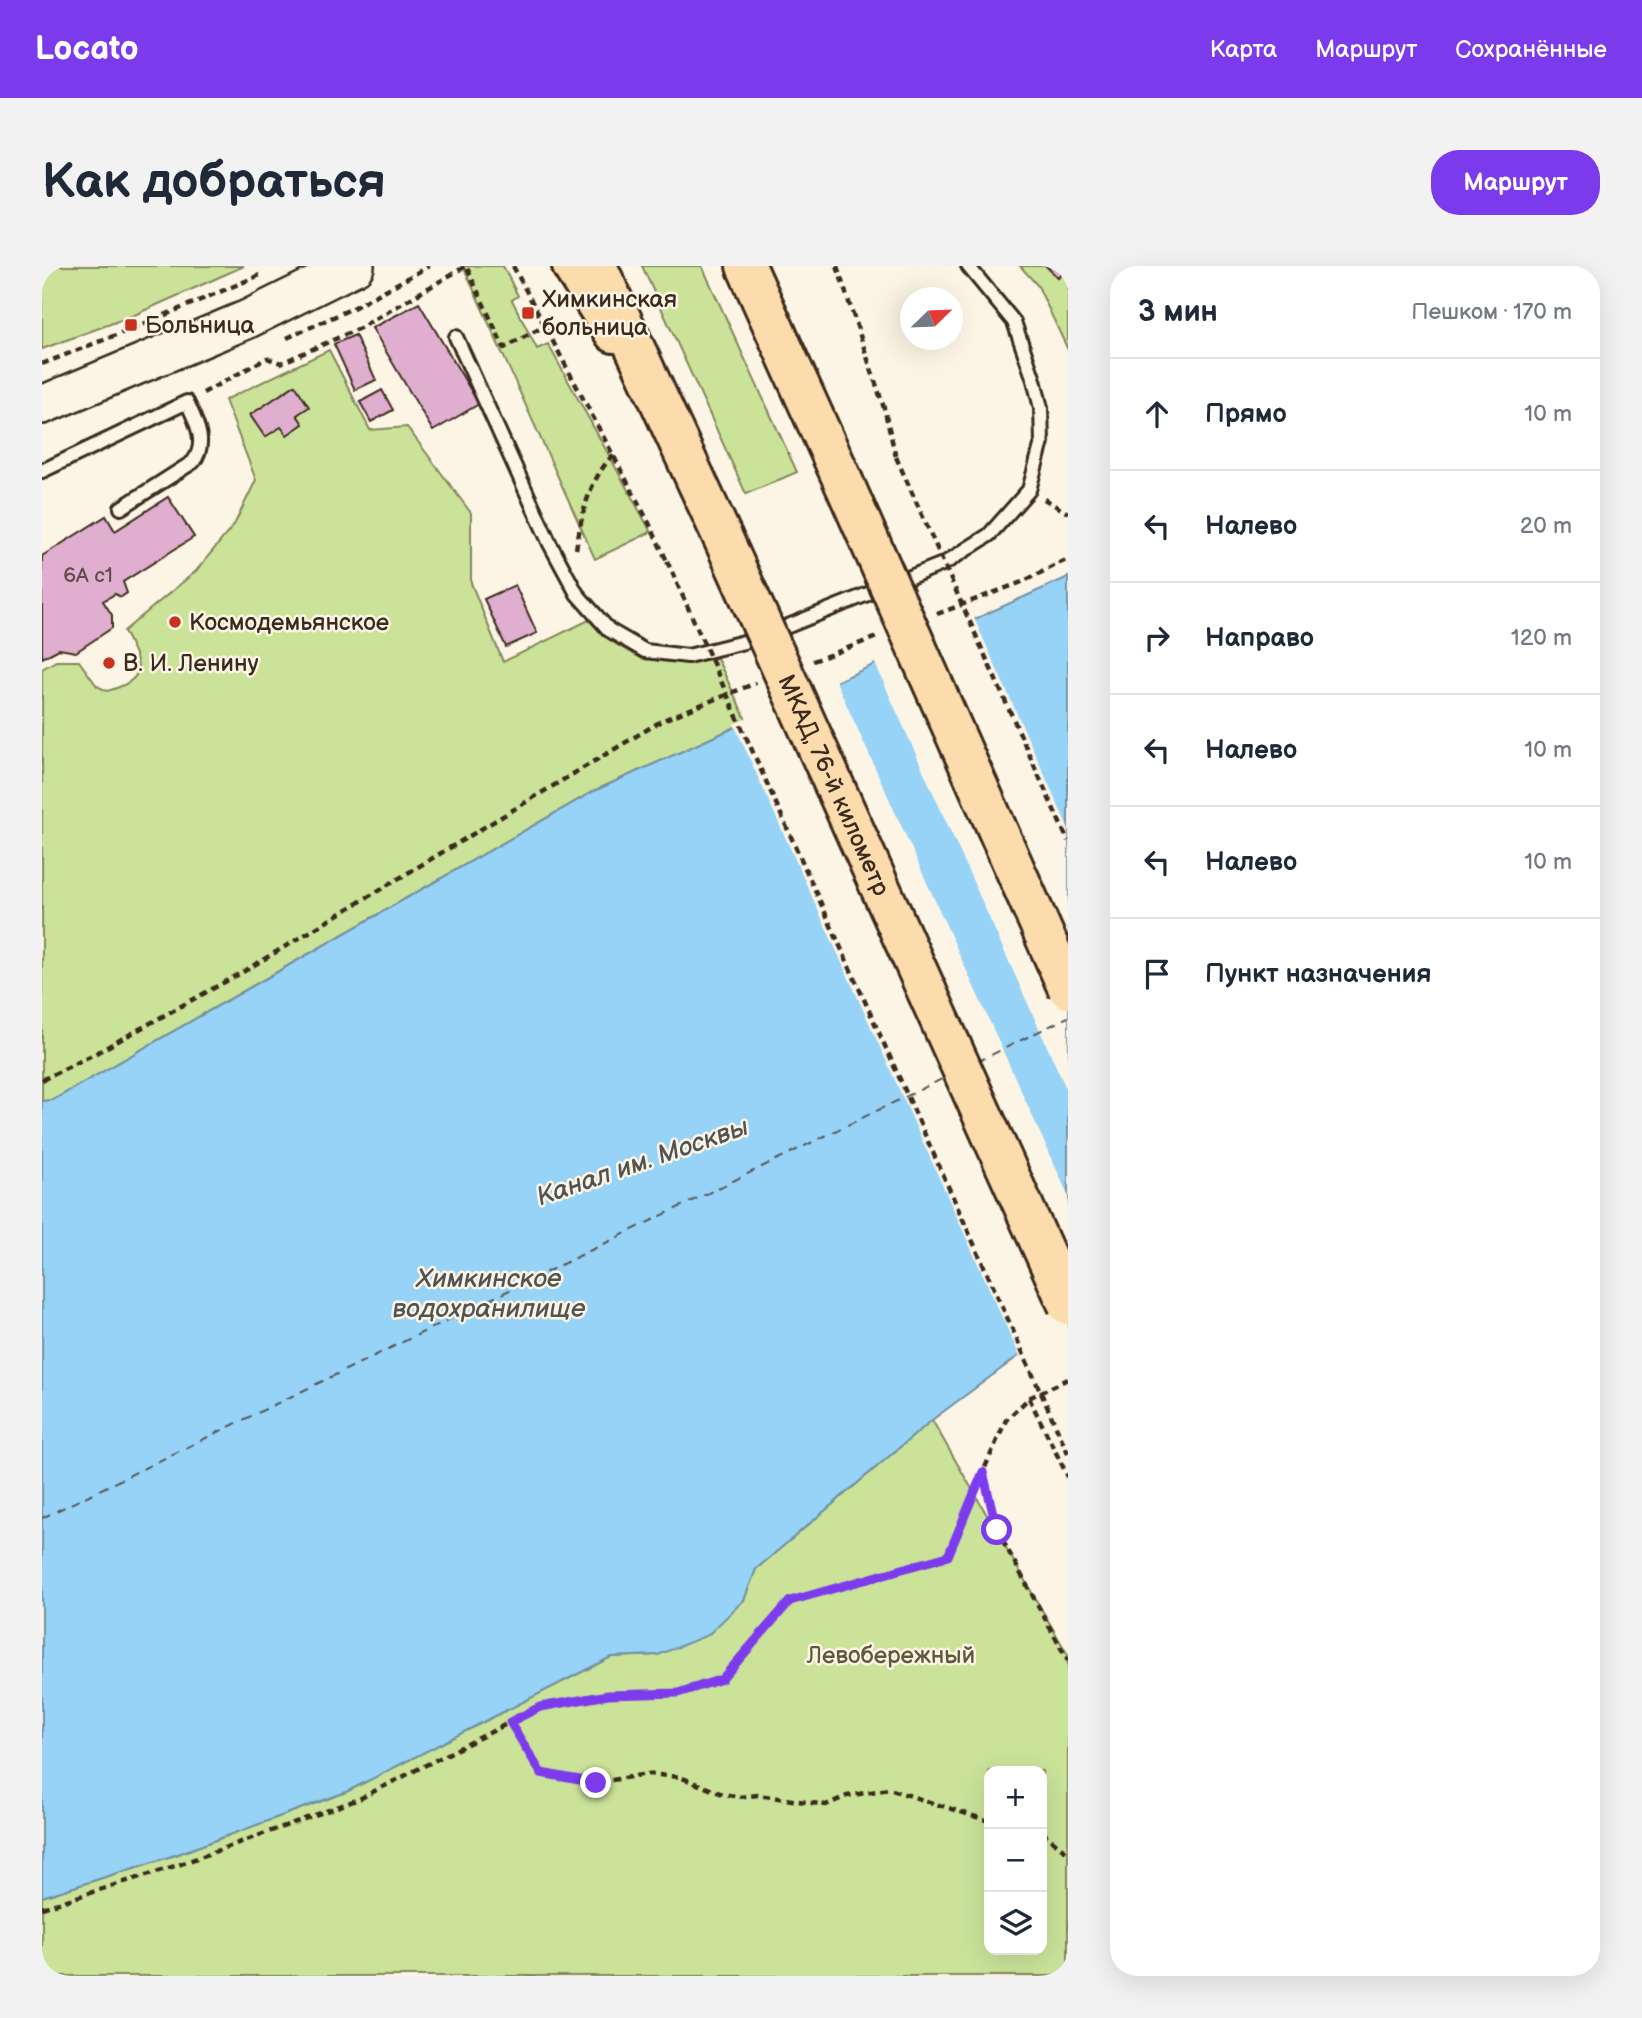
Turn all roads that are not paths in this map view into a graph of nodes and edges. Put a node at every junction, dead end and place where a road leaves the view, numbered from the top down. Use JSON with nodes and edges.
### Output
{"nodes":[{"id":1,"x":355,"y":266,"type":"edge"},
{"id":2,"x":572,"y":266,"type":"edge"},
{"id":3,"x":597,"y":266,"type":"edge"},
{"id":4,"x":746,"y":266,"type":"edge"},
{"id":5,"x":968,"y":266,"type":"edge"},
{"id":6,"x":456,"y":337,"type":"dead end"},
{"id":7,"x":42,"y":405,"type":"edge"},
{"id":8,"x":677,"y":435,"type":"junction"},
{"id":9,"x":42,"y":471,"type":"edge"},
{"id":10,"x":121,"y":509,"type":"dead end"},
{"id":11,"x":1068,"y":989,"type":"edge"},
{"id":12,"x":1068,"y":1305,"type":"edge"}],
"edges":[{"from":1,"to":7,"type":"street"},
{"from":2,"to":8,"type":"main road"},
{"from":3,"to":8,"type":"main road","name":"МКАД, 76-й километр"},
{"from":4,"to":11,"type":"main road","bridge":true},
{"from":5,"to":6,"type":"lane"},
{"from":8,"to":12,"type":"main road","name":"МКАД, 76-й километр","bridge":true},
{"from":9,"to":10,"type":"lane"}]}
